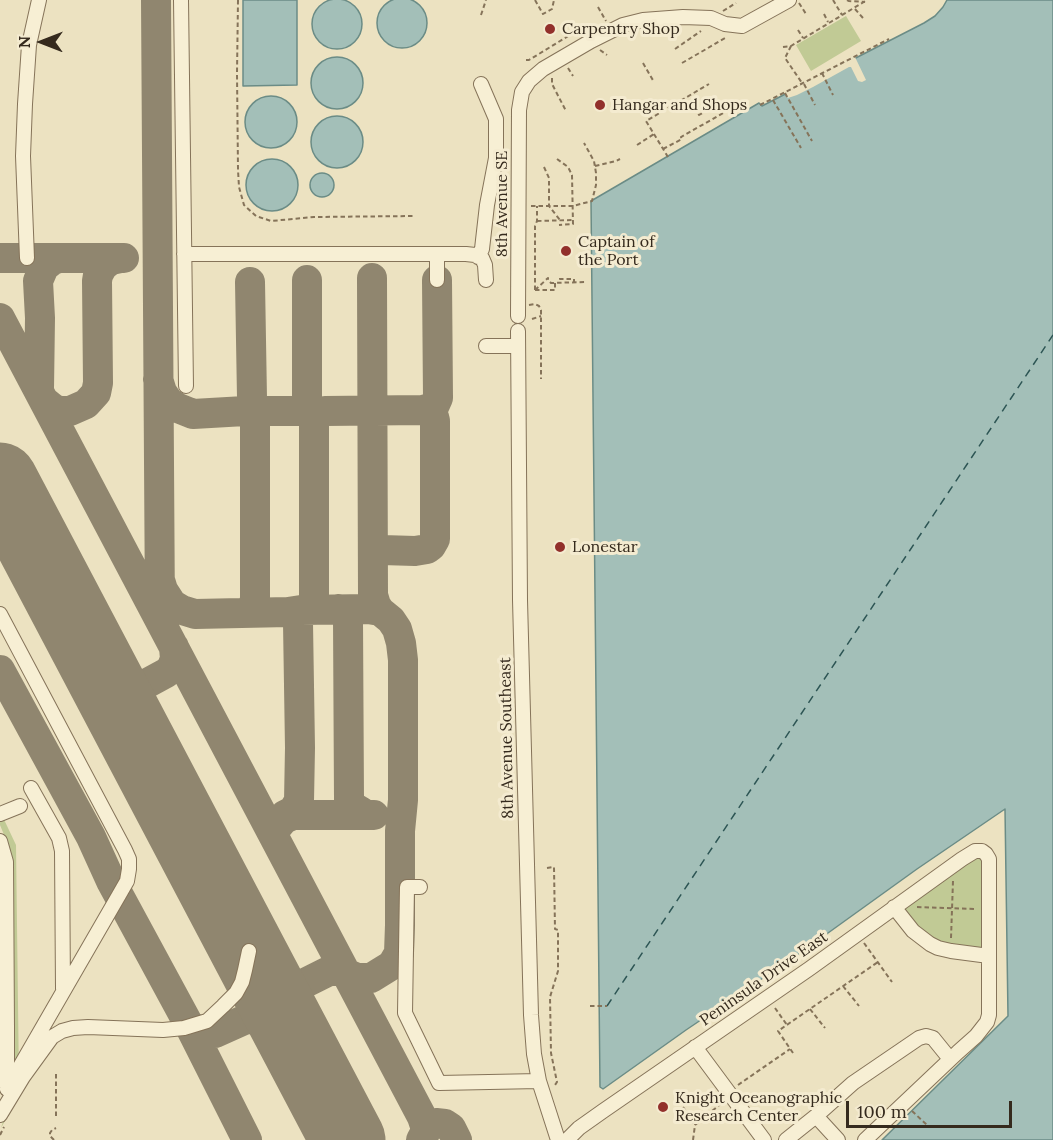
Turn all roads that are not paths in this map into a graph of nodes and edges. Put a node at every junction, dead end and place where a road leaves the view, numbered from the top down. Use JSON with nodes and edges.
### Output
{"nodes":[{"id":1,"x":39,"y":0,"type":"edge"},
{"id":2,"x":181,"y":0,"type":"edge"},
{"id":3,"x":789,"y":0,"type":"edge"},
{"id":4,"x":481,"y":84,"type":"dead end"},
{"id":5,"x":184,"y":254,"type":"junction"},
{"id":6,"x":437,"y":254,"type":"junction"},
{"id":7,"x":478,"y":257,"type":"junction"},
{"id":8,"x":27,"y":258,"type":"dead end"},
{"id":9,"x":437,"y":280,"type":"dead end"},
{"id":10,"x":486,"y":280,"type":"dead end"},
{"id":11,"x":526,"y":314,"type":"road end"},
{"id":12,"x":518,"y":331,"type":"dead end"},
{"id":13,"x":486,"y":346,"type":"dead end"},
{"id":14,"x":518,"y":346,"type":"junction"},
{"id":15,"x":186,"y":386,"type":"dead end"},
{"id":16,"x":0,"y":614,"type":"edge"},
{"id":17,"x":31,"y":788,"type":"dead end"},
{"id":18,"x":20,"y":806,"type":"dead end"},
{"id":19,"x":0,"y":814,"type":"edge"},
{"id":20,"x":1,"y":844,"type":"edge"},
{"id":21,"x":420,"y":887,"type":"dead end"},
{"id":22,"x":894,"y":907,"type":"junction"},
{"id":23,"x":249,"y":951,"type":"dead end"},
{"id":24,"x":989,"y":956,"type":"junction"},
{"id":25,"x":63,"y":991,"type":"junction"},
{"id":26,"x":695,"y":1047,"type":"junction"},
{"id":27,"x":950,"y":1059,"type":"junction"},
{"id":28,"x":539,"y":1081,"type":"junction"},
{"id":29,"x":6,"y":1089,"type":"junction"},
{"id":30,"x":0,"y":1114,"type":"edge"},
{"id":31,"x":816,"y":1116,"type":"junction"},
{"id":32,"x":558,"y":1140,"type":"edge"},
{"id":33,"x":567,"y":1140,"type":"edge"},
{"id":34,"x":764,"y":1140,"type":"edge"},
{"id":35,"x":786,"y":1140,"type":"edge"},
{"id":36,"x":838,"y":1140,"type":"edge"},
{"id":37,"x":866,"y":1140,"type":"edge"}],
"edges":[{"from":1,"to":8,"type":"street"},
{"from":2,"to":5,"type":"street"},
{"from":3,"to":11,"type":"street","name":"8th Avenue SE"},
{"from":4,"to":7,"type":"street"},
{"from":5,"to":6,"type":"street"},
{"from":5,"to":15,"type":"street"},
{"from":6,"to":7,"type":"street"},
{"from":6,"to":9,"type":"street"},
{"from":7,"to":10,"type":"street"},
{"from":12,"to":14,"type":"street","name":"8th Avenue Southeast"},
{"from":13,"to":14,"type":"street"},
{"from":14,"to":28,"type":"street","name":"8th Avenue Southeast"},
{"from":16,"to":25,"type":"street"},
{"from":17,"to":25,"type":"street"},
{"from":18,"to":19,"type":"street"},
{"from":20,"to":29,"type":"street"},
{"from":21,"to":28,"type":"street"},
{"from":22,"to":24,"type":"street"},
{"from":22,"to":24,"type":"street","name":"Peninsula Drive East"},
{"from":22,"to":26,"type":"street","name":"Peninsula Drive East"},
{"from":23,"to":30,"type":"street"},
{"from":24,"to":27,"type":"street"},
{"from":25,"to":29,"type":"street"},
{"from":26,"to":33,"type":"street","name":"Peninsula Drive East"},
{"from":26,"to":34,"type":"street"},
{"from":27,"to":31,"type":"street"},
{"from":27,"to":37,"type":"street"},
{"from":28,"to":32,"type":"street","name":"8th Avenue Southeast"},
{"from":29,"to":30,"type":"street"},
{"from":31,"to":35,"type":"street"},
{"from":31,"to":36,"type":"street"}]}
